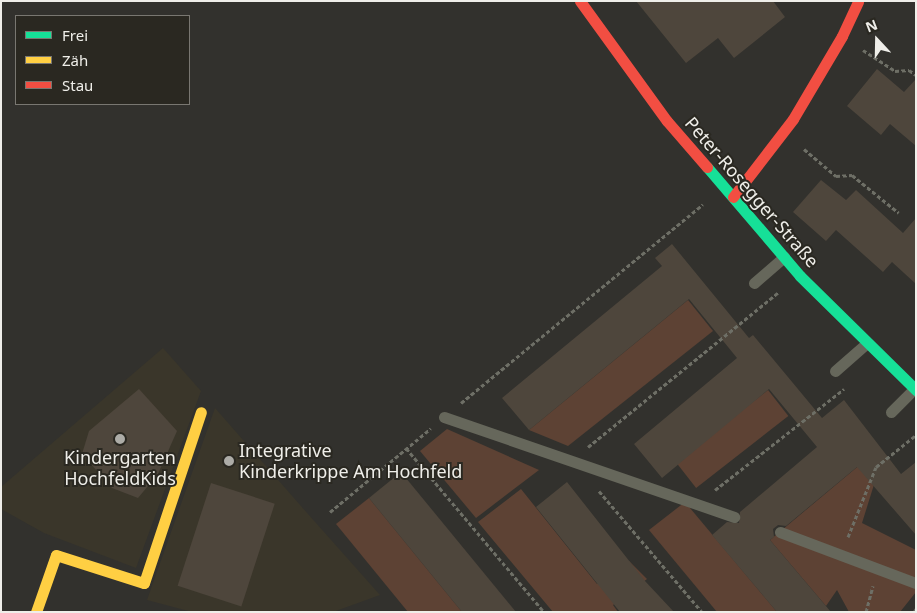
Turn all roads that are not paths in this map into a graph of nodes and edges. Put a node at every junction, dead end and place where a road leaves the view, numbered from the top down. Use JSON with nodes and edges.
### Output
{"nodes":[{"id":1,"x":580,"y":1,"type":"edge"},
{"id":2,"x":858,"y":1,"type":"edge"},
{"id":3,"x":732,"y":197,"type":"junction"},
{"id":4,"x":784,"y":257,"type":"junction"},
{"id":5,"x":754,"y":283,"type":"dead end"},
{"id":6,"x":867,"y":343,"type":"junction"},
{"id":7,"x":835,"y":370,"type":"dead end"},
{"id":8,"x":915,"y":390,"type":"edge"},
{"id":9,"x":201,"y":412,"type":"dead end"},
{"id":10,"x":890,"y":412,"type":"dead end"},
{"id":11,"x":444,"y":417,"type":"road end"},
{"id":12,"x":734,"y":517,"type":"dead end"},
{"id":13,"x":780,"y":532,"type":"dead end"},
{"id":14,"x":916,"y":582,"type":"edge"},
{"id":15,"x":36,"y":612,"type":"edge"}],
"edges":[{"from":1,"to":3,"type":"street","name":"Peter-Rosegger-Straße"},
{"from":2,"to":3,"type":"street"},
{"from":3,"to":4,"type":"street","name":"Peter-Rosegger-Straße"},
{"from":4,"to":5,"type":"lane"},
{"from":4,"to":6,"type":"street","name":"Peter-Rosegger-Straße"},
{"from":6,"to":7,"type":"lane"},
{"from":6,"to":8,"type":"street","name":"Peter-Rosegger-Straße"},
{"from":8,"to":10,"type":"lane"},
{"from":9,"to":15,"type":"street"},
{"from":11,"to":12,"type":"lane"},
{"from":13,"to":14,"type":"lane"}]}
